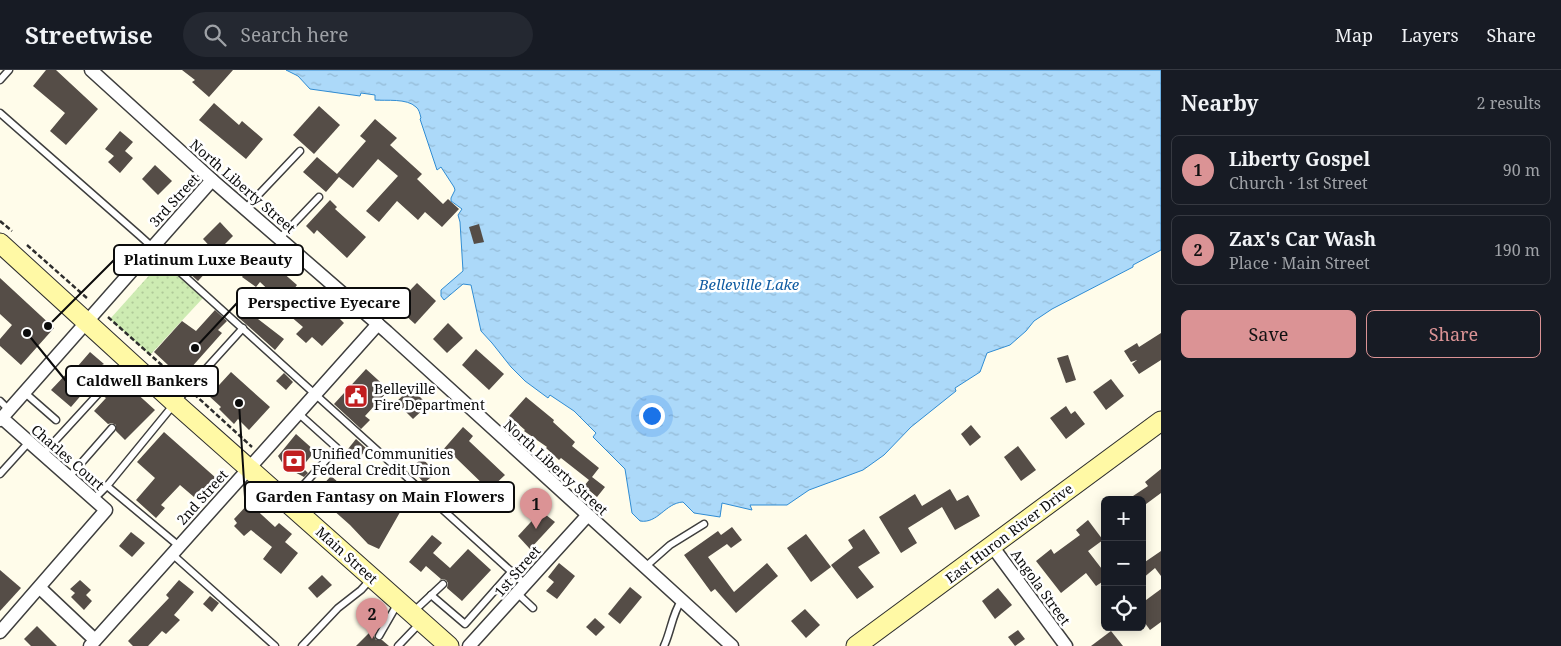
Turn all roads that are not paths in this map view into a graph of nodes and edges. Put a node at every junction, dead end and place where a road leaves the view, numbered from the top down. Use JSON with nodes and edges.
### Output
{"nodes":[{"id":1,"x":9,"y":70,"type":"edge"},
{"id":2,"x":91,"y":70,"type":"edge"},
{"id":3,"x":0,"y":80,"type":"edge"},
{"id":4,"x":0,"y":113,"type":"edge"},
{"id":5,"x":300,"y":151,"type":"dead end"},
{"id":6,"x":212,"y":180,"type":"junction"},
{"id":7,"x":319,"y":197,"type":"dead end"},
{"id":8,"x":245,"y":209,"type":"junction"},
{"id":9,"x":7,"y":238,"type":"edge"},
{"id":10,"x":279,"y":239,"type":"junction"},
{"id":11,"x":152,"y":248,"type":"junction"},
{"id":12,"x":86,"y":320,"type":"junction"},
{"id":13,"x":378,"y":324,"type":"junction"},
{"id":14,"x":243,"y":328,"type":"junction"},
{"id":15,"x":24,"y":392,"type":"junction"},
{"id":16,"x":99,"y":393,"type":"dead end"},
{"id":17,"x":314,"y":395,"type":"junction"},
{"id":18,"x":175,"y":403,"type":"junction"},
{"id":19,"x":3,"y":412,"type":"edge"},
{"id":20,"x":298,"y":413,"type":"junction"},
{"id":21,"x":56,"y":420,"type":"dead end"},
{"id":22,"x":1161,"y":421,"type":"edge"},
{"id":23,"x":112,"y":428,"type":"dead end"},
{"id":24,"x":29,"y":442,"type":"junction"},
{"id":25,"x":43,"y":454,"type":"junction"},
{"id":26,"x":249,"y":468,"type":"junction"},
{"id":27,"x":0,"y":474,"type":"edge"},
{"id":28,"x":69,"y":477,"type":"junction"},
{"id":29,"x":108,"y":486,"type":"junction"},
{"id":30,"x":94,"y":500,"type":"junction"},
{"id":31,"x":288,"y":502,"type":"junction"},
{"id":32,"x":587,"y":516,"type":"junction"},
{"id":33,"x":704,"y":524,"type":"dead end"},
{"id":34,"x":992,"y":546,"type":"junction"},
{"id":35,"x":176,"y":550,"type":"junction"},
{"id":36,"x":644,"y":568,"type":"junction"},
{"id":37,"x":512,"y":571,"type":"junction"},
{"id":38,"x":372,"y":577,"type":"junction"},
{"id":39,"x":443,"y":584,"type":"dead end"},
{"id":40,"x":40,"y":588,"type":"junction"},
{"id":41,"x":521,"y":589,"type":"junction"},
{"id":42,"x":431,"y":595,"type":"junction"},
{"id":43,"x":681,"y":601,"type":"junction"},
{"id":44,"x":533,"y":608,"type":"dead end"},
{"id":45,"x":411,"y":611,"type":"junction"},
{"id":46,"x":0,"y":632,"type":"edge"},
{"id":47,"x":379,"y":636,"type":"dead end"},
{"id":48,"x":92,"y":643,"type":"edge"},
{"id":49,"x":275,"y":646,"type":"edge"},
{"id":50,"x":302,"y":646,"type":"edge"},
{"id":51,"x":398,"y":646,"type":"edge"},
{"id":52,"x":449,"y":646,"type":"edge"},
{"id":53,"x":469,"y":646,"type":"edge"},
{"id":54,"x":664,"y":646,"type":"edge"},
{"id":55,"x":732,"y":646,"type":"edge"},
{"id":56,"x":856,"y":646,"type":"edge"},
{"id":57,"x":1066,"y":646,"type":"edge"}],
"edges":[{"from":1,"to":3,"type":"lane"},
{"from":2,"to":6,"type":"street","name":"North Liberty Street"},
{"from":4,"to":11,"type":"lane"},
{"from":5,"to":8,"type":"lane"},
{"from":6,"to":8,"type":"street","name":"North Liberty Street"},
{"from":6,"to":11,"type":"street","name":"3rd Street"},
{"from":7,"to":10,"type":"lane"},
{"from":8,"to":10,"type":"street","name":"North Liberty Street"},
{"from":9,"to":12,"type":"main road","name":"Main Street"},
{"from":10,"to":13,"type":"street","name":"North Liberty Street"},
{"from":11,"to":12,"type":"street","name":"3rd Street"},
{"from":11,"to":14,"type":"lane"},
{"from":12,"to":15,"type":"street","name":"3rd Street"},
{"from":12,"to":18,"type":"main road","name":"Main Street"},
{"from":13,"to":17,"type":"street","name":"2nd Street"},
{"from":13,"to":32,"type":"street","name":"North Liberty Street"},
{"from":14,"to":17,"type":"lane"},
{"from":14,"to":18,"type":"lane"},
{"from":15,"to":19,"type":"street","name":"3rd Street"},
{"from":15,"to":21,"type":"lane"},
{"from":16,"to":25,"type":"lane"},
{"from":17,"to":20,"type":"street","name":"2nd Street"},
{"from":17,"to":37,"type":"lane"},
{"from":18,"to":26,"type":"main road","name":"Main Street"},
{"from":18,"to":29,"type":"lane"},
{"from":19,"to":24,"type":"street","name":"Charles Court"},
{"from":20,"to":26,"type":"street","name":"2nd Street"},
{"from":20,"to":31,"type":"lane"},
{"from":22,"to":34,"type":"main road","name":"East Huron River Drive"},
{"from":23,"to":28,"type":"lane"},
{"from":24,"to":25,"type":"street","name":"Charles Court"},
{"from":24,"to":27,"type":"lane"},
{"from":25,"to":28,"type":"street","name":"Charles Court"},
{"from":26,"to":31,"type":"main road","name":"Main Street"},
{"from":26,"to":35,"type":"street","name":"2nd Street"},
{"from":28,"to":30,"type":"street","name":"Charles Court"},
{"from":29,"to":30,"type":"lane"},
{"from":29,"to":35,"type":"lane"},
{"from":30,"to":40,"type":"street","name":"Charles Court"},
{"from":31,"to":38,"type":"main road","name":"Main Street"},
{"from":32,"to":36,"type":"street","name":"North Liberty Street"},
{"from":32,"to":41,"type":"street","name":"1st Street"},
{"from":33,"to":36,"type":"lane"},
{"from":34,"to":56,"type":"main road","name":"East Huron River Drive"},
{"from":34,"to":57,"type":"street","name":"Angola Street"},
{"from":35,"to":48,"type":"street","name":"2nd Street"},
{"from":35,"to":49,"type":"lane"},
{"from":36,"to":43,"type":"street","name":"North Liberty Street"},
{"from":37,"to":41,"type":"lane"},
{"from":37,"to":42,"type":"lane"},
{"from":38,"to":45,"type":"main road","name":"Main Street"},
{"from":38,"to":50,"type":"lane"},
{"from":39,"to":42,"type":"lane"},
{"from":40,"to":46,"type":"street","name":"Charles Court"},
{"from":40,"to":48,"type":"street"},
{"from":41,"to":44,"type":"lane"},
{"from":41,"to":53,"type":"street","name":"1st Street"},
{"from":42,"to":45,"type":"lane"},
{"from":43,"to":54,"type":"lane"},
{"from":43,"to":55,"type":"street","name":"North Liberty Street"},
{"from":45,"to":47,"type":"lane"},
{"from":45,"to":51,"type":"lane"},
{"from":45,"to":52,"type":"main road","name":"Main Street"}]}
